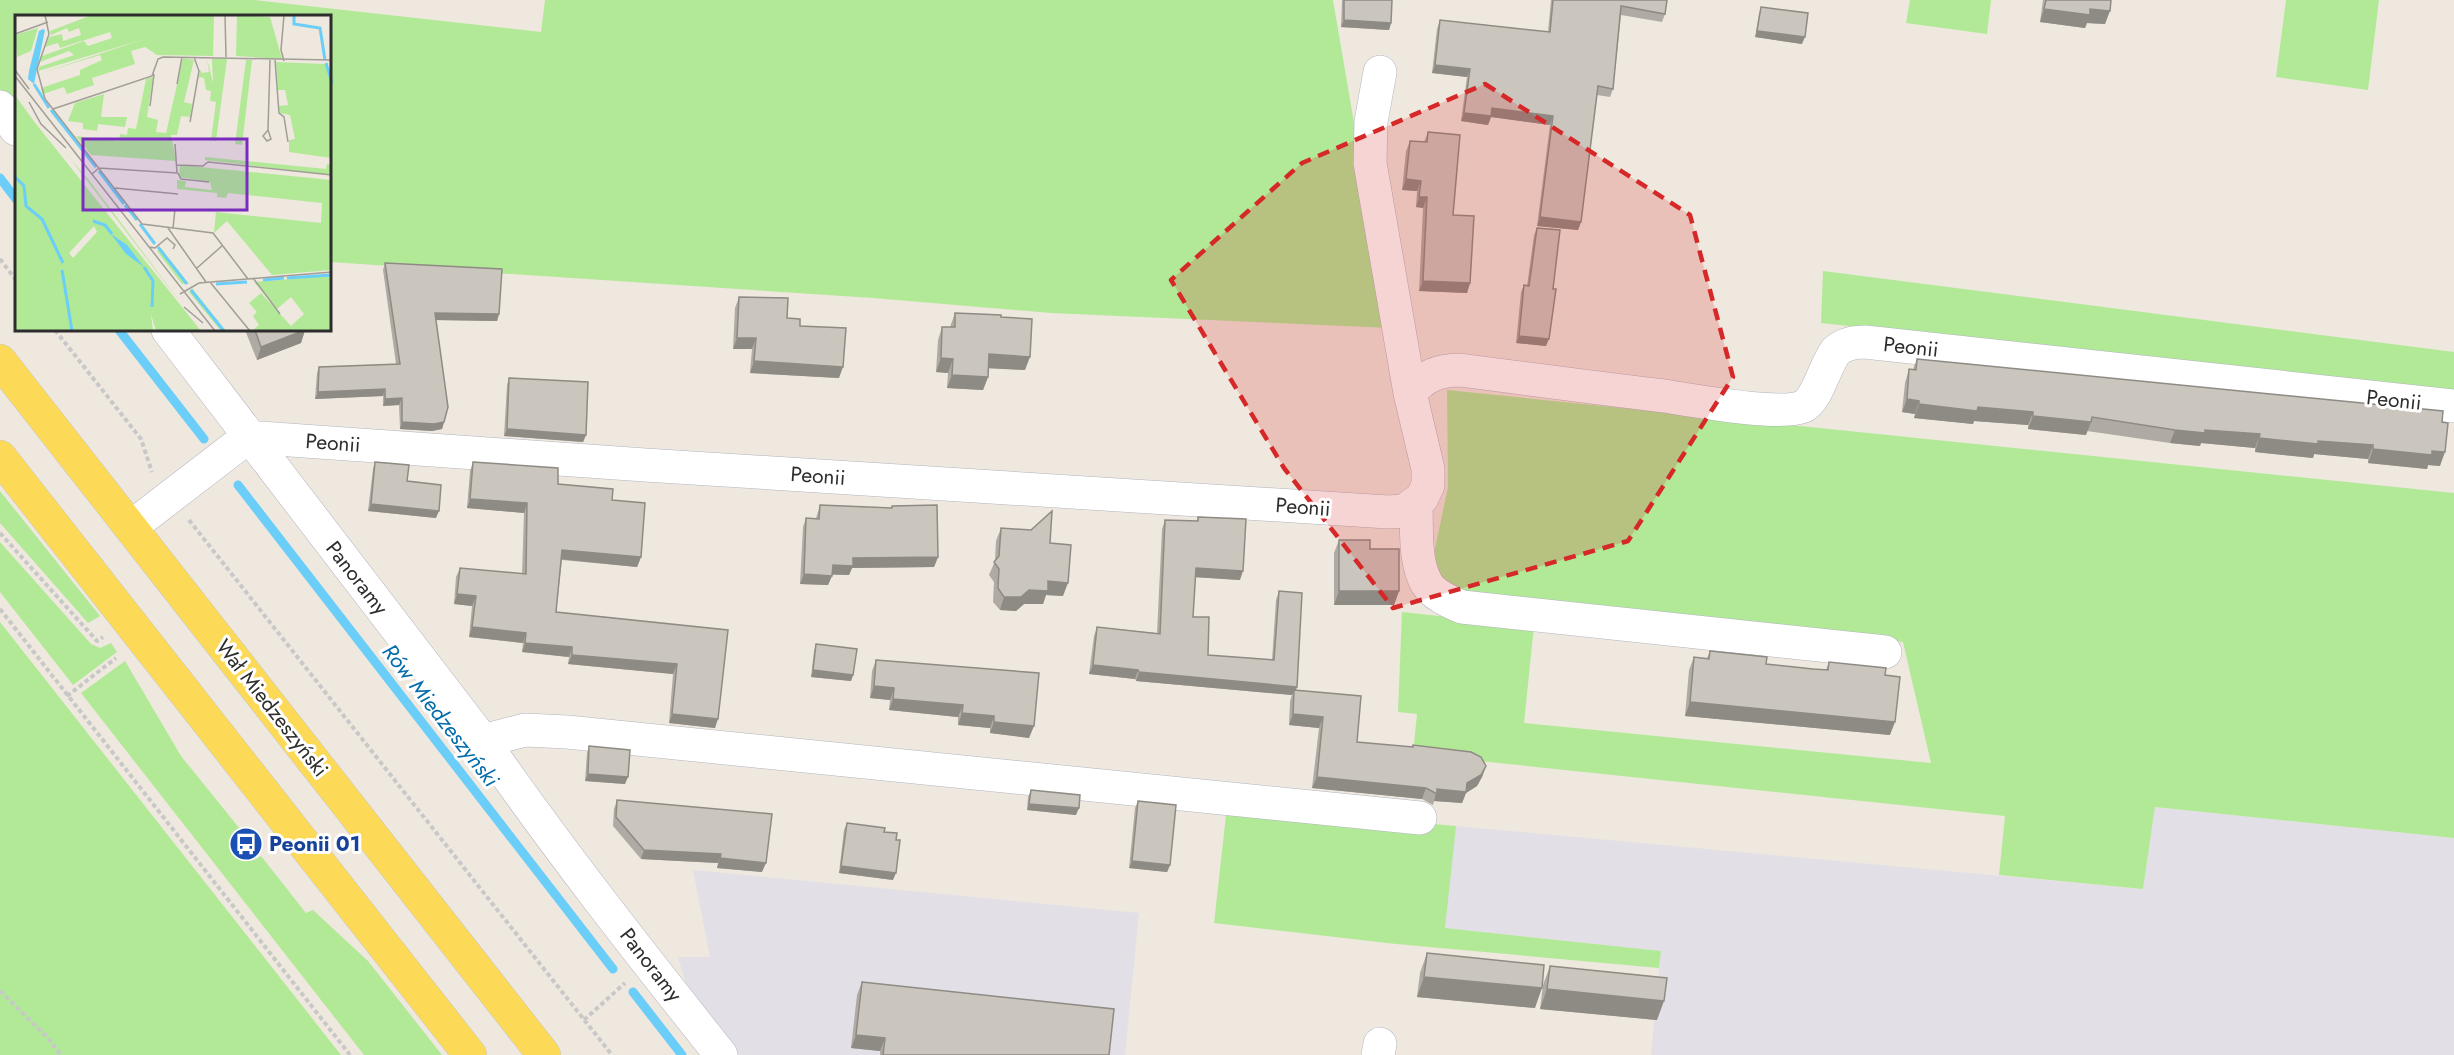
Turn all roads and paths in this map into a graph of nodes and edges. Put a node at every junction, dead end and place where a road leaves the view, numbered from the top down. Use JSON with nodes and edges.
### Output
{"nodes":[{"id":1,"x":1380,"y":72,"type":"dead end"},
{"id":2,"x":0,"y":107,"type":"edge"},
{"id":3,"x":15,"y":128,"type":"edge"},
{"id":4,"x":0,"y":259,"type":"edge"},
{"id":5,"x":15,"y":279,"type":"edge"},
{"id":6,"x":57,"y":332,"type":"edge"},
{"id":7,"x":170,"y":332,"type":"edge"},
{"id":8,"x":0,"y":361,"type":"edge"},
{"id":9,"x":1410,"y":393,"type":"junction"},
{"id":10,"x":2454,"y":406,"type":"edge"},
{"id":11,"x":248,"y":436,"type":"junction"},
{"id":12,"x":0,"y":457,"type":"edge"},
{"id":13,"x":170,"y":497,"type":"junction"},
{"id":14,"x":1416,"y":505,"type":"junction"},
{"id":15,"x":131,"y":527,"type":"junction"},
{"id":16,"x":0,"y":533,"type":"edge"},
{"id":17,"x":0,"y":609,"type":"edge"},
{"id":18,"x":110,"y":632,"type":"dead end"},
{"id":19,"x":1885,"y":652,"type":"dead end"},
{"id":20,"x":112,"y":662,"type":"dead end"},
{"id":21,"x":67,"y":696,"type":"junction"},
{"id":22,"x":483,"y":741,"type":"junction"},
{"id":23,"x":1420,"y":818,"type":"dead end"},
{"id":24,"x":648,"y":963,"type":"junction"},
{"id":25,"x":0,"y":991,"type":"edge"},
{"id":26,"x":584,"y":1020,"type":"junction"},
{"id":27,"x":61,"y":1055,"type":"edge"},
{"id":28,"x":351,"y":1055,"type":"edge"},
{"id":29,"x":470,"y":1055,"type":"edge"},
{"id":30,"x":544,"y":1055,"type":"edge"},
{"id":31,"x":612,"y":1055,"type":"edge"},
{"id":32,"x":721,"y":1055,"type":"edge"}],
"edges":[{"from":1,"to":9,"type":"street"},
{"from":2,"to":3,"type":"street"},
{"from":4,"to":5,"type":"path"},
{"from":6,"to":13,"type":"path"},
{"from":7,"to":11,"type":"street","name":"Panoramy"},
{"from":8,"to":15,"type":"main road","name":"Wał Miedzeszyński"},
{"from":9,"to":10,"type":"street","name":"Peonii"},
{"from":9,"to":14,"type":"street"},
{"from":11,"to":13,"type":"street"},
{"from":11,"to":14,"type":"street","name":"Peonii"},
{"from":11,"to":22,"type":"street","name":"Panoramy"},
{"from":12,"to":29,"type":"main road"},
{"from":13,"to":15,"type":"street"},
{"from":13,"to":26,"type":"path"},
{"from":14,"to":19,"type":"street"},
{"from":15,"to":30,"type":"main road","name":"Wał Miedzeszyński"},
{"from":16,"to":18,"type":"path"},
{"from":17,"to":21,"type":"path"},
{"from":20,"to":21,"type":"path"},
{"from":21,"to":28,"type":"path"},
{"from":22,"to":23,"type":"street"},
{"from":22,"to":24,"type":"street","name":"Panoramy"},
{"from":24,"to":26,"type":"path"},
{"from":24,"to":32,"type":"street","name":"Panoramy"},
{"from":25,"to":27,"type":"path"},
{"from":26,"to":31,"type":"path"}]}
